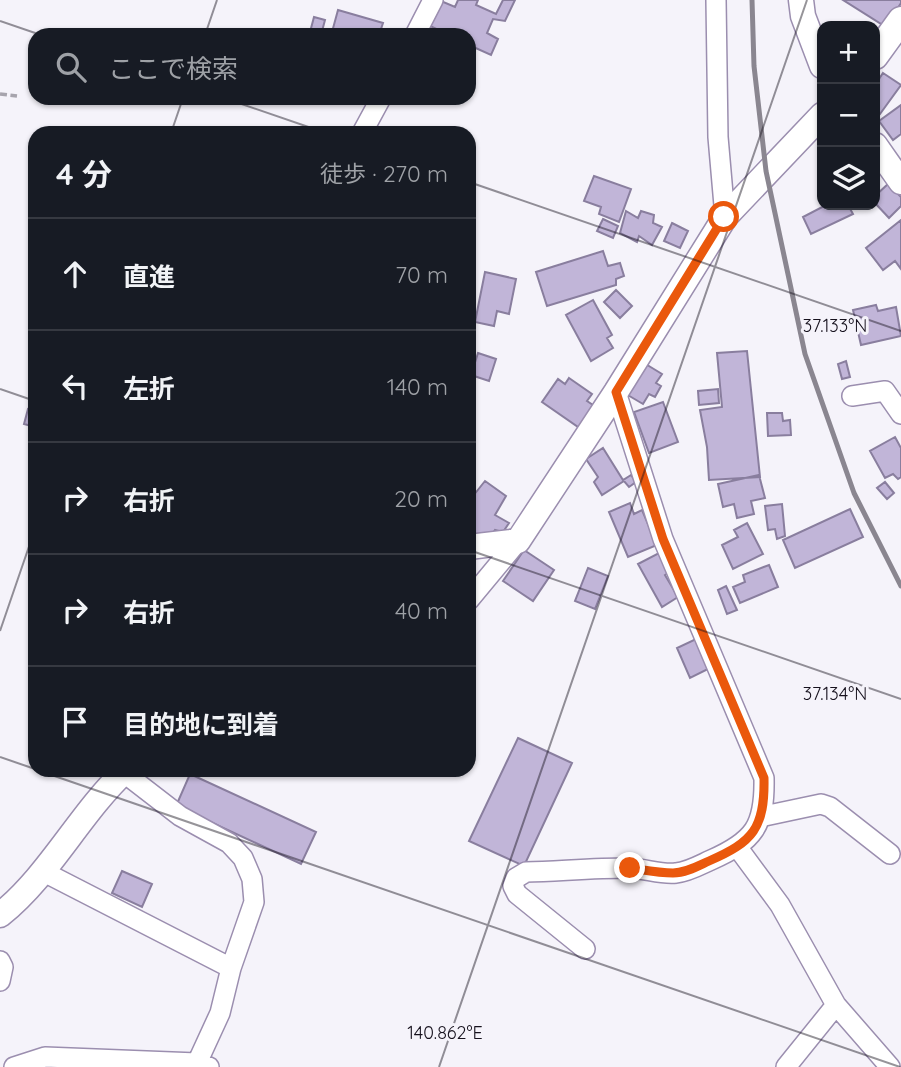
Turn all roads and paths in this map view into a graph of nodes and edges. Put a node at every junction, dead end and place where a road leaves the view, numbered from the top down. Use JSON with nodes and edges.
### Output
{"nodes":[{"id":1,"x":433,"y":0,"type":"edge"},
{"id":2,"x":716,"y":0,"type":"edge"},
{"id":3,"x":801,"y":0,"type":"edge"},
{"id":4,"x":901,"y":20,"type":"edge"},
{"id":5,"x":419,"y":28,"type":"edge"},
{"id":6,"x":880,"y":48,"type":"edge"},
{"id":7,"x":817,"y":52,"type":"edge"},
{"id":8,"x":0,"y":94,"type":"edge"},
{"id":9,"x":17,"y":96,"type":"dead end"},
{"id":10,"x":376,"y":105,"type":"edge"},
{"id":11,"x":817,"y":120,"type":"edge"},
{"id":12,"x":366,"y":126,"type":"edge"},
{"id":13,"x":876,"y":147,"type":"edge"},
{"id":14,"x":901,"y":182,"type":"edge"},
{"id":15,"x":724,"y":217,"type":"junction"},
{"id":16,"x":616,"y":392,"type":"junction"},
{"id":17,"x":852,"y":396,"type":"dead end"},
{"id":18,"x":901,"y":414,"type":"edge"},
{"id":19,"x":518,"y":541,"type":"junction"},
{"id":20,"x":476,"y":546,"type":"edge"},
{"id":21,"x":476,"y":592,"type":"edge"},
{"id":22,"x":119,"y":777,"type":"edge"},
{"id":23,"x":132,"y":777,"type":"edge"},
{"id":24,"x":760,"y":817,"type":"junction"},
{"id":25,"x":738,"y":848,"type":"junction"},
{"id":26,"x":890,"y":854,"type":"dead end"},
{"id":27,"x":43,"y":871,"type":"junction"},
{"id":28,"x":0,"y":915,"type":"edge"},
{"id":29,"x":585,"y":948,"type":"dead end"},
{"id":30,"x":0,"y":961,"type":"edge"},
{"id":31,"x":231,"y":968,"type":"junction"},
{"id":32,"x":0,"y":981,"type":"edge"},
{"id":33,"x":836,"y":1005,"type":"junction"},
{"id":34,"x":203,"y":1065,"type":"edge"},
{"id":35,"x":14,"y":1067,"type":"edge"},
{"id":36,"x":786,"y":1067,"type":"edge"},
{"id":37,"x":890,"y":1067,"type":"edge"}],
"edges":[{"from":1,"to":5,"type":"street"},
{"from":2,"to":15,"type":"street"},
{"from":3,"to":7,"type":"street"},
{"from":4,"to":6,"type":"main road"},
{"from":8,"to":9,"type":"path"},
{"from":10,"to":12,"type":"street"},
{"from":11,"to":15,"type":"street"},
{"from":13,"to":14,"type":"street"},
{"from":15,"to":16,"type":"street"},
{"from":16,"to":19,"type":"street"},
{"from":16,"to":24,"type":"street"},
{"from":17,"to":18,"type":"street"},
{"from":19,"to":20,"type":"street"},
{"from":19,"to":21,"type":"street"},
{"from":22,"to":27,"type":"street"},
{"from":23,"to":31,"type":"street"},
{"from":24,"to":25,"type":"street"},
{"from":24,"to":26,"type":"street"},
{"from":25,"to":29,"type":"street"},
{"from":25,"to":33,"type":"street"},
{"from":27,"to":28,"type":"street"},
{"from":27,"to":31,"type":"street"},
{"from":30,"to":32,"type":"street"},
{"from":31,"to":34,"type":"street"},
{"from":33,"to":36,"type":"street"},
{"from":33,"to":37,"type":"street"},
{"from":34,"to":35,"type":"street"}]}
